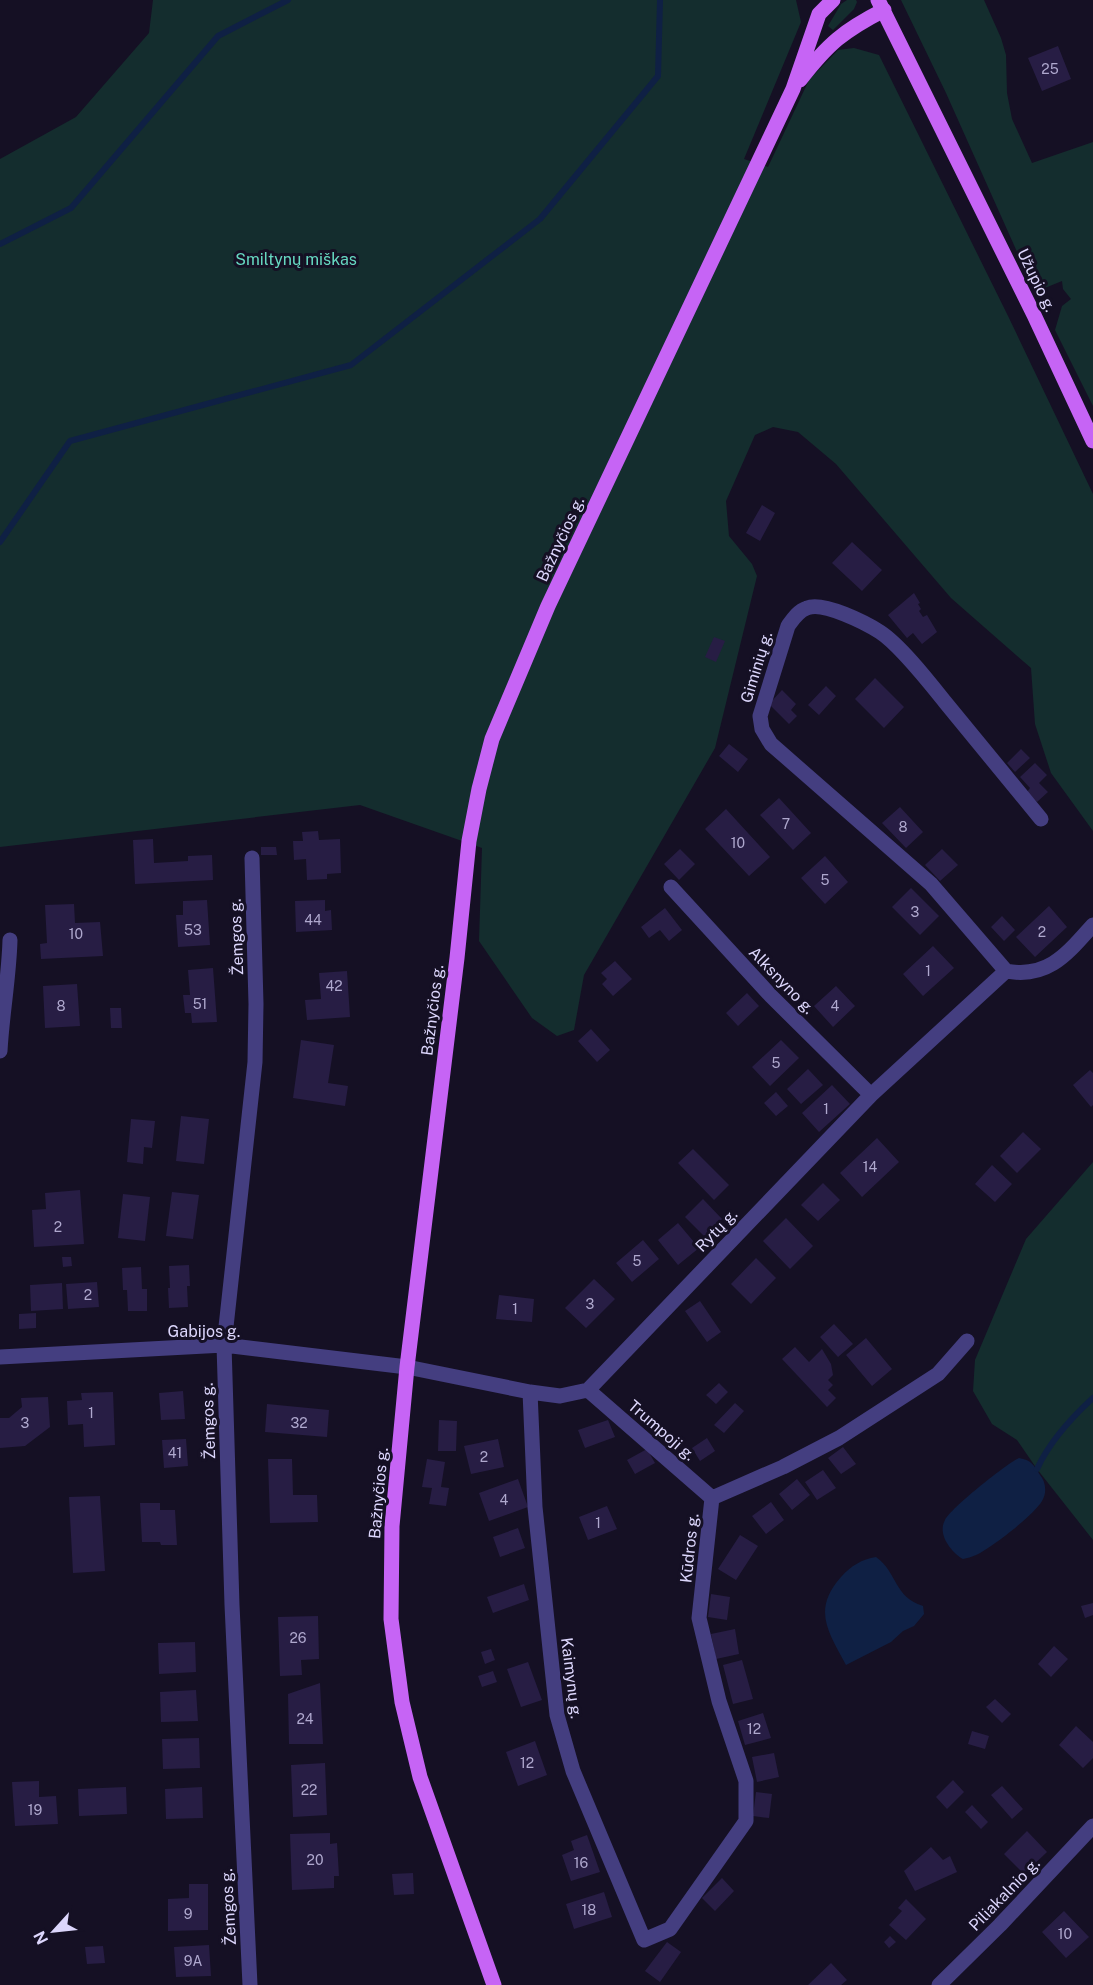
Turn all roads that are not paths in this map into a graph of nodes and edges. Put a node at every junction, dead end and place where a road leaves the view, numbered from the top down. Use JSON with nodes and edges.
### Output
{"nodes":[{"id":1,"x":833,"y":0,"type":"edge"},
{"id":2,"x":881,"y":5,"type":"edge"},
{"id":3,"x":820,"y":7,"type":"edge"},
{"id":4,"x":793,"y":89,"type":"junction"},
{"id":5,"x":1093,"y":441,"type":"edge"},
{"id":6,"x":1041,"y":819,"type":"dead end"},
{"id":7,"x":252,"y":858,"type":"dead end"},
{"id":8,"x":671,"y":887,"type":"dead end"},
{"id":9,"x":1093,"y":925,"type":"edge"},
{"id":10,"x":10,"y":940,"type":"dead end"},
{"id":11,"x":1006,"y":971,"type":"junction"},
{"id":12,"x":0,"y":1051,"type":"edge"},
{"id":13,"x":871,"y":1095,"type":"junction"},
{"id":14,"x":967,"y":1341,"type":"dead end"},
{"id":15,"x":224,"y":1346,"type":"junction"},
{"id":16,"x":0,"y":1357,"type":"edge"},
{"id":17,"x":408,"y":1367,"type":"junction"},
{"id":18,"x":588,"y":1390,"type":"junction"},
{"id":19,"x":530,"y":1392,"type":"junction"},
{"id":20,"x":712,"y":1498,"type":"junction"},
{"id":21,"x":1093,"y":1826,"type":"edge"},
{"id":22,"x":704,"y":1884,"type":"joint"},
{"id":23,"x":250,"y":1985,"type":"edge"},
{"id":24,"x":494,"y":1985,"type":"edge"},
{"id":25,"x":939,"y":1985,"type":"edge"}],
"edges":[{"from":1,"to":3,"type":"main road","name":"Bažnyčios g."},
{"from":2,"to":4,"type":"main road","name":"Bažnyčios g."},
{"from":2,"to":5,"type":"main road","name":"Užupio g."},
{"from":3,"to":4,"type":"main road","name":"Bažnyčios g."},
{"from":4,"to":17,"type":"main road","name":"Bažnyčios g."},
{"from":6,"to":11,"type":"street","name":"Giminių g."},
{"from":7,"to":15,"type":"street","name":"Žemgos g."},
{"from":8,"to":13,"type":"street","name":"Alksnyno g."},
{"from":9,"to":11,"type":"street"},
{"from":10,"to":12,"type":"street"},
{"from":11,"to":13,"type":"street","name":"Rytų g."},
{"from":13,"to":18,"type":"street","name":"Rytų g."},
{"from":14,"to":20,"type":"street","name":"Kūdros g."},
{"from":15,"to":16,"type":"street","name":"Gabijos g."},
{"from":15,"to":17,"type":"street","name":"Gabijos g."},
{"from":15,"to":23,"type":"street","name":"Žemgos g."},
{"from":17,"to":19,"type":"street"},
{"from":17,"to":24,"type":"main road","name":"Bažnyčios g."},
{"from":18,"to":19,"type":"street"},
{"from":18,"to":20,"type":"street","name":"Trumpoji g."},
{"from":19,"to":22,"type":"street","name":"Kaimynų g."},
{"from":20,"to":22,"type":"street","name":"Kūdros g."},
{"from":21,"to":25,"type":"street","name":"Piliakalnio g."}]}
